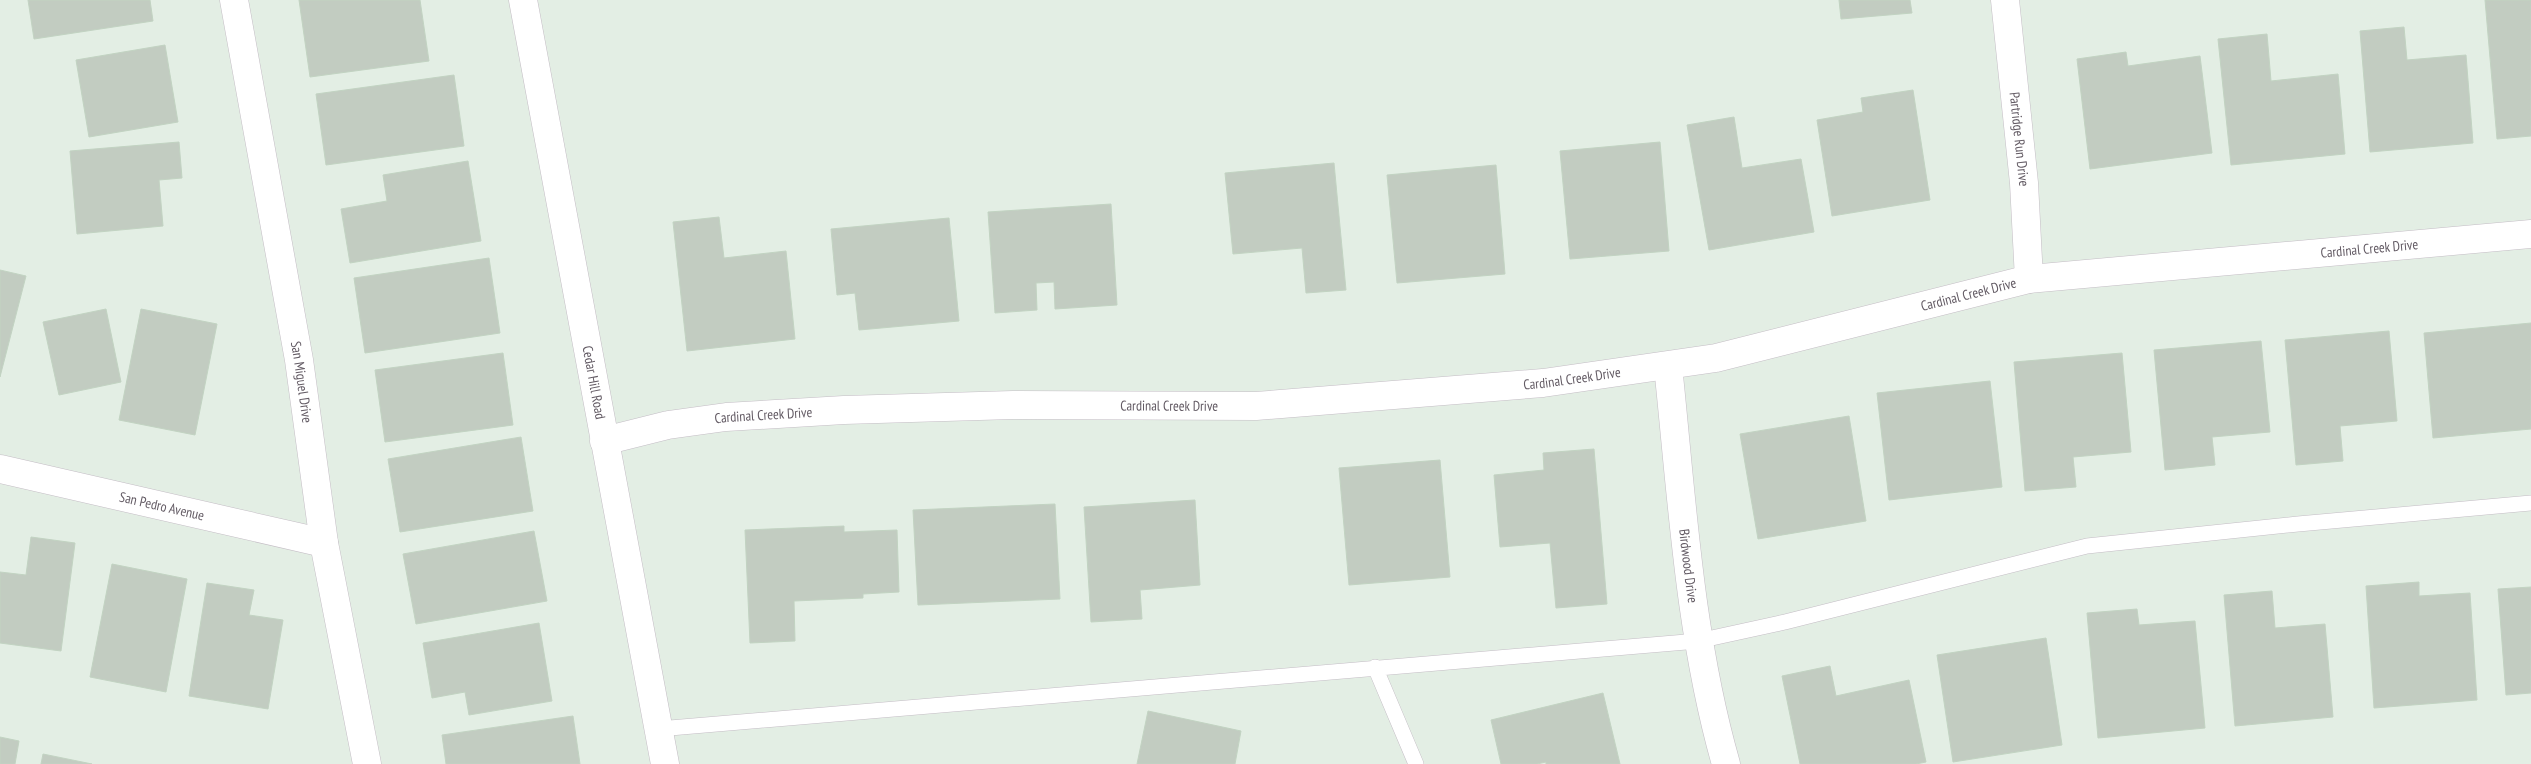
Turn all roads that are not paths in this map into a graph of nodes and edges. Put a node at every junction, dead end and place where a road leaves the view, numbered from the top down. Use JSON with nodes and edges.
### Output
{"nodes":[{"id":1,"x":234,"y":0,"type":"edge"},
{"id":2,"x":523,"y":0,"type":"edge"},
{"id":3,"x":2005,"y":0,"type":"edge"},
{"id":4,"x":2531,"y":234,"type":"edge"},
{"id":5,"x":2030,"y":279,"type":"junction"},
{"id":6,"x":1668,"y":366,"type":"junction"},
{"id":7,"x":604,"y":441,"type":"junction"},
{"id":8,"x":0,"y":469,"type":"edge"},
{"id":9,"x":2531,"y":503,"type":"edge"},
{"id":10,"x":324,"y":543,"type":"junction"},
{"id":11,"x":1698,"y":641,"type":"junction"},
{"id":12,"x":1375,"y":667,"type":"junction"},
{"id":13,"x":658,"y":729,"type":"junction"},
{"id":14,"x":367,"y":764,"type":"edge"},
{"id":15,"x":665,"y":764,"type":"edge"},
{"id":16,"x":1416,"y":764,"type":"edge"},
{"id":17,"x":1726,"y":764,"type":"edge"}],
"edges":[{"from":1,"to":10,"type":"street","name":"San Miguel Drive"},
{"from":2,"to":7,"type":"street","name":"Cedar Hill Road"},
{"from":3,"to":5,"type":"street","name":"Partridge Run Drive"},
{"from":4,"to":5,"type":"street","name":"Cardinal Creek Drive"},
{"from":5,"to":6,"type":"street","name":"Cardinal Creek Drive"},
{"from":6,"to":7,"type":"street","name":"Cardinal Creek Drive"},
{"from":6,"to":11,"type":"street","name":"Birdwood Drive"},
{"from":7,"to":13,"type":"street","name":"Cedar Hill Road"},
{"from":8,"to":10,"type":"street","name":"San Pedro Avenue"},
{"from":9,"to":11,"type":"lane"},
{"from":10,"to":14,"type":"street","name":"San Miguel Drive"},
{"from":11,"to":12,"type":"lane"},
{"from":11,"to":17,"type":"street","name":"Birdwood Drive"},
{"from":12,"to":13,"type":"lane"},
{"from":12,"to":16,"type":"lane"},
{"from":13,"to":15,"type":"street","name":"Cedar Hill Road"}]}
